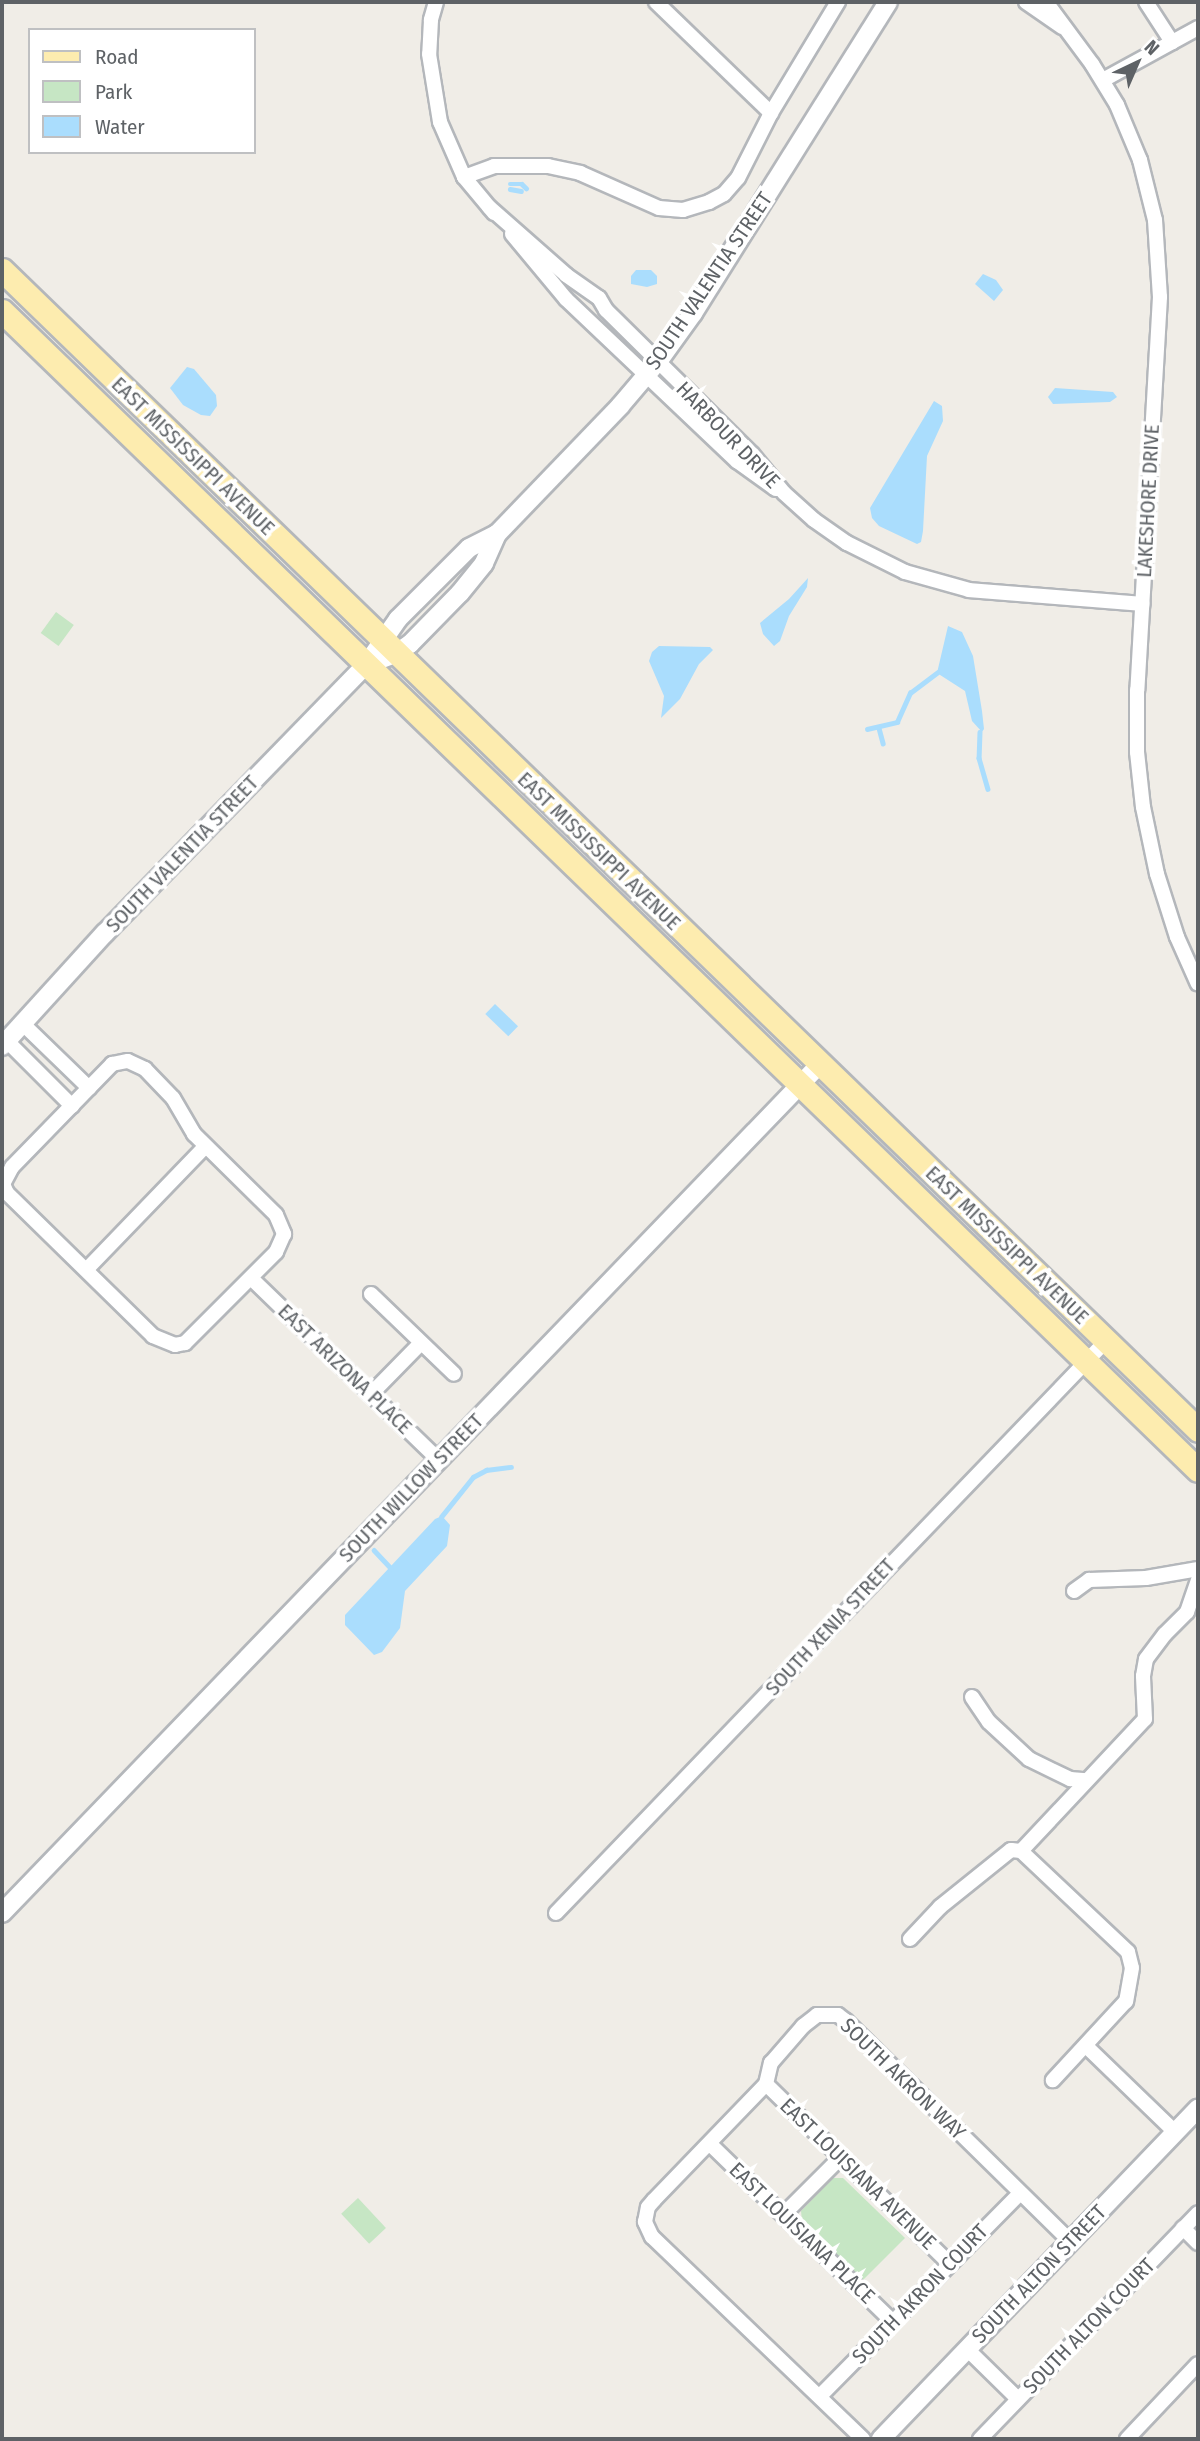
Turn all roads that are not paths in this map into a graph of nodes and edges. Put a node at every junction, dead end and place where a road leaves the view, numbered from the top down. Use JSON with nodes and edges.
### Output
{"nodes":[{"id":1,"x":436,"y":2,"type":"edge"},
{"id":2,"x":656,"y":2,"type":"edge"},
{"id":3,"x":838,"y":2,"type":"edge"},
{"id":4,"x":888,"y":2,"type":"edge"},
{"id":5,"x":1026,"y":2,"type":"edge"},
{"id":6,"x":1046,"y":2,"type":"edge"},
{"id":7,"x":1146,"y":2,"type":"edge"},
{"id":8,"x":1198,"y":28,"type":"edge"},
{"id":9,"x":1067,"y":30,"type":"junction"},
{"id":10,"x":1172,"y":42,"type":"junction"},
{"id":11,"x":1103,"y":80,"type":"junction"},
{"id":12,"x":771,"y":113,"type":"junction"},
{"id":13,"x":464,"y":177,"type":"junction"},
{"id":14,"x":489,"y":207,"type":"junction"},
{"id":15,"x":2,"y":270,"type":"edge"},
{"id":16,"x":2,"y":311,"type":"edge"},
{"id":17,"x":652,"y":368,"type":"junction"},
{"id":18,"x":497,"y":534,"type":"junction"},
{"id":19,"x":1142,"y":604,"type":"junction"},
{"id":20,"x":388,"y":647,"type":"junction"},
{"id":21,"x":366,"y":665,"type":"junction"},
{"id":22,"x":1198,"y":985,"type":"edge"},
{"id":23,"x":23,"y":1024,"type":"junction"},
{"id":24,"x":4,"y":1044,"type":"edge"},
{"id":25,"x":821,"y":1063,"type":"junction"},
{"id":26,"x":801,"y":1084,"type":"junction"},
{"id":27,"x":89,"y":1088,"type":"junction"},
{"id":28,"x":72,"y":1106,"type":"junction"},
{"id":29,"x":205,"y":1147,"type":"junction"},
{"id":30,"x":3,"y":1184,"type":"edge"},
{"id":31,"x":87,"y":1269,"type":"junction"},
{"id":32,"x":252,"y":1279,"type":"junction"},
{"id":33,"x":371,"y":1294,"type":"dead end"},
{"id":34,"x":1106,"y":1341,"type":"junction"},
{"id":35,"x":421,"y":1342,"type":"junction"},
{"id":36,"x":1086,"y":1362,"type":"junction"},
{"id":37,"x":454,"y":1374,"type":"dead end"},
{"id":38,"x":371,"y":1394,"type":"junction"},
{"id":39,"x":1198,"y":1430,"type":"edge"},
{"id":40,"x":438,"y":1459,"type":"junction"},
{"id":41,"x":1198,"y":1470,"type":"edge"},
{"id":42,"x":1198,"y":1569,"type":"edge"},
{"id":43,"x":1198,"y":1580,"type":"edge"},
{"id":44,"x":1074,"y":1591,"type":"dead end"},
{"id":45,"x":972,"y":1697,"type":"dead end"},
{"id":46,"x":1086,"y":1780,"type":"junction"},
{"id":47,"x":1021,"y":1851,"type":"junction"},
{"id":48,"x":2,"y":1913,"type":"edge"},
{"id":49,"x":556,"y":1913,"type":"dead end"},
{"id":50,"x":910,"y":1939,"type":"dead end"},
{"id":51,"x":1086,"y":2046,"type":"junction"},
{"id":52,"x":1053,"y":2080,"type":"dead end"},
{"id":53,"x":766,"y":2084,"type":"junction"},
{"id":54,"x":1198,"y":2108,"type":"edge"},
{"id":55,"x":1175,"y":2132,"type":"junction"},
{"id":56,"x":710,"y":2144,"type":"junction"},
{"id":57,"x":841,"y":2157,"type":"junction"},
{"id":58,"x":1020,"y":2193,"type":"junction"},
{"id":59,"x":1198,"y":2213,"type":"edge"},
{"id":60,"x":784,"y":2214,"type":"junction"},
{"id":61,"x":1183,"y":2228,"type":"junction"},
{"id":62,"x":1070,"y":2241,"type":"junction"},
{"id":63,"x":1198,"y":2243,"type":"edge"},
{"id":64,"x":949,"y":2263,"type":"junction"},
{"id":65,"x":893,"y":2322,"type":"junction"},
{"id":66,"x":967,"y":2349,"type":"junction"},
{"id":67,"x":1198,"y":2364,"type":"edge"},
{"id":68,"x":820,"y":2396,"type":"junction"},
{"id":69,"x":1018,"y":2399,"type":"junction"},
{"id":70,"x":863,"y":2439,"type":"edge"},
{"id":71,"x":881,"y":2439,"type":"edge"},
{"id":72,"x":980,"y":2439,"type":"edge"},
{"id":73,"x":1127,"y":2439,"type":"edge"}],
"edges":[{"from":1,"to":13,"type":"street","name":"HARBOUR DRIVE"},
{"from":2,"to":12,"type":"street"},
{"from":3,"to":12,"type":"street"},
{"from":4,"to":17,"type":"street","name":"SOUTH VALENTIA STREET"},
{"from":5,"to":9,"type":"street","name":"LAKESHORE DRIVE"},
{"from":6,"to":9,"type":"street","name":"LAKESHORE DRIVE"},
{"from":7,"to":10,"type":"street"},
{"from":8,"to":10,"type":"street"},
{"from":9,"to":11,"type":"street","name":"LAKESHORE DRIVE"},
{"from":10,"to":11,"type":"street"},
{"from":11,"to":19,"type":"street","name":"LAKESHORE DRIVE"},
{"from":12,"to":13,"type":"street"},
{"from":13,"to":14,"type":"street","name":"HARBOUR DRIVE"},
{"from":14,"to":17,"type":"street","name":"HARBOUR DRIVE"},
{"from":14,"to":17,"type":"street","name":"HARBOUR DRIVE"},
{"from":15,"to":20,"type":"main road","name":"EAST MISSISSIPPI AVENUE"},
{"from":16,"to":21,"type":"main road","name":"EAST MISSISSIPPI AVENUE"},
{"from":17,"to":18,"type":"street","name":"SOUTH VALENTIA STREET"},
{"from":17,"to":19,"type":"street","name":"HARBOUR DRIVE"},
{"from":18,"to":20,"type":"street","name":"SOUTH VALENTIA STREET"},
{"from":18,"to":20,"type":"street","name":"SOUTH VALENTIA STREET"},
{"from":19,"to":22,"type":"street","name":"LAKESHORE DRIVE"},
{"from":20,"to":21,"type":"street","name":"SOUTH VALENTIA STREET"},
{"from":20,"to":25,"type":"main road","name":"EAST MISSISSIPPI AVENUE"},
{"from":21,"to":23,"type":"street","name":"SOUTH VALENTIA STREET"},
{"from":21,"to":26,"type":"main road","name":"EAST MISSISSIPPI AVENUE"},
{"from":23,"to":24,"type":"street","name":"SOUTH VALENTIA STREET"},
{"from":23,"to":27,"type":"street"},
{"from":24,"to":28,"type":"street"},
{"from":25,"to":26,"type":"street","name":"SOUTH WILLOW STREET"},
{"from":25,"to":34,"type":"main road","name":"EAST MISSISSIPPI AVENUE"},
{"from":26,"to":36,"type":"main road","name":"EAST MISSISSIPPI AVENUE"},
{"from":26,"to":40,"type":"street","name":"SOUTH WILLOW STREET"},
{"from":27,"to":28,"type":"street"},
{"from":27,"to":29,"type":"street"},
{"from":28,"to":30,"type":"street"},
{"from":29,"to":31,"type":"street"},
{"from":29,"to":32,"type":"street"},
{"from":30,"to":31,"type":"street"},
{"from":31,"to":32,"type":"street"},
{"from":32,"to":38,"type":"street","name":"EAST ARIZONA PLACE"},
{"from":33,"to":35,"type":"street"},
{"from":34,"to":36,"type":"street","name":"SOUTH XENIA STREET"},
{"from":34,"to":39,"type":"main road","name":"EAST MISSISSIPPI AVENUE"},
{"from":35,"to":37,"type":"street"},
{"from":35,"to":38,"type":"street"},
{"from":36,"to":41,"type":"main road","name":"EAST MISSISSIPPI AVENUE"},
{"from":36,"to":49,"type":"street","name":"SOUTH XENIA STREET"},
{"from":38,"to":40,"type":"street","name":"EAST ARIZONA PLACE"},
{"from":40,"to":48,"type":"street","name":"SOUTH WILLOW STREET"},
{"from":42,"to":44,"type":"street"},
{"from":43,"to":46,"type":"street"},
{"from":45,"to":46,"type":"street"},
{"from":46,"to":47,"type":"street"},
{"from":47,"to":50,"type":"street"},
{"from":47,"to":51,"type":"street"},
{"from":51,"to":52,"type":"street"},
{"from":51,"to":55,"type":"street"},
{"from":53,"to":56,"type":"street","name":"SOUTH AKRON WAY"},
{"from":53,"to":57,"type":"street","name":"EAST LOUISIANA AVENUE"},
{"from":53,"to":58,"type":"street","name":"SOUTH AKRON WAY"},
{"from":54,"to":55,"type":"street","name":"SOUTH ALTON STREET"},
{"from":55,"to":62,"type":"street","name":"SOUTH ALTON STREET"},
{"from":56,"to":60,"type":"street","name":"EAST LOUISIANA PLACE"},
{"from":56,"to":68,"type":"street","name":"SOUTH AKRON WAY"},
{"from":57,"to":60,"type":"street"},
{"from":57,"to":64,"type":"street","name":"EAST LOUISIANA AVENUE"},
{"from":58,"to":62,"type":"street","name":"SOUTH AKRON WAY"},
{"from":58,"to":64,"type":"street","name":"SOUTH AKRON COURT"},
{"from":59,"to":61,"type":"street","name":"SOUTH ALTON COURT"},
{"from":60,"to":65,"type":"street","name":"EAST LOUISIANA PLACE"},
{"from":61,"to":63,"type":"street"},
{"from":61,"to":69,"type":"street","name":"SOUTH ALTON COURT"},
{"from":62,"to":66,"type":"street","name":"SOUTH ALTON STREET"},
{"from":64,"to":65,"type":"street","name":"SOUTH AKRON COURT"},
{"from":65,"to":68,"type":"street","name":"SOUTH AKRON COURT"},
{"from":66,"to":69,"type":"street"},
{"from":66,"to":71,"type":"street","name":"SOUTH ALTON STREET"},
{"from":67,"to":73,"type":"street"},
{"from":68,"to":70,"type":"street","name":"SOUTH AKRON WAY"},
{"from":69,"to":72,"type":"street","name":"SOUTH ALTON COURT"}]}
